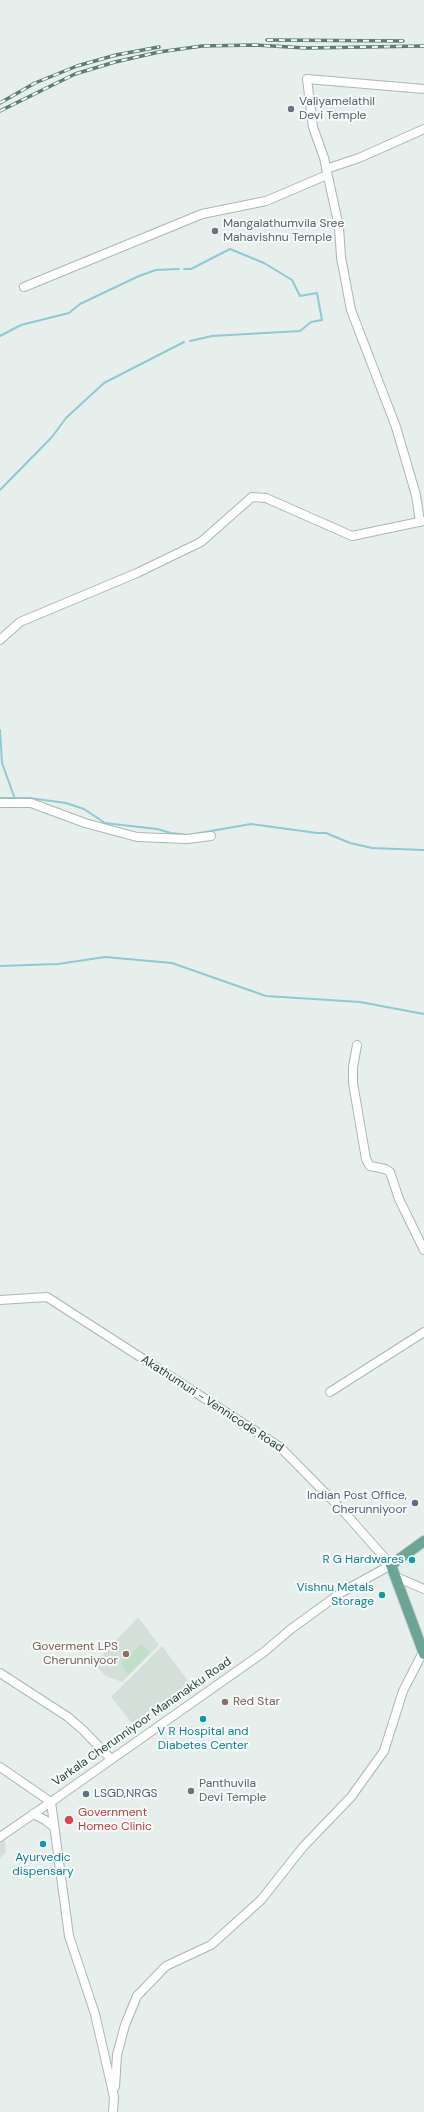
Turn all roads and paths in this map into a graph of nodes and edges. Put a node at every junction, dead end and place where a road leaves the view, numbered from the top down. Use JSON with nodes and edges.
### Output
{"nodes":[{"id":1,"x":424,"y":89,"type":"edge"},
{"id":2,"x":424,"y":129,"type":"edge"},
{"id":3,"x":326,"y":172,"type":"junction"},
{"id":4,"x":24,"y":287,"type":"dead end"},
{"id":5,"x":422,"y":522,"type":"edge"},
{"id":6,"x":0,"y":640,"type":"edge"},
{"id":7,"x":0,"y":803,"type":"edge"},
{"id":8,"x":211,"y":836,"type":"dead end"},
{"id":9,"x":357,"y":1045,"type":"dead end"},
{"id":10,"x":424,"y":1250,"type":"edge"},
{"id":11,"x":1,"y":1300,"type":"edge"},
{"id":12,"x":0,"y":1308,"type":"edge"},
{"id":13,"x":424,"y":1332,"type":"edge"},
{"id":14,"x":330,"y":1392,"type":"dead end"},
{"id":15,"x":424,"y":1541,"type":"edge"},
{"id":16,"x":390,"y":1566,"type":"junction"},
{"id":17,"x":394,"y":1576,"type":"junction"},
{"id":18,"x":424,"y":1589,"type":"edge"},
{"id":19,"x":424,"y":1653,"type":"edge"},
{"id":20,"x":0,"y":1673,"type":"edge"},
{"id":21,"x":111,"y":1760,"type":"junction"},
{"id":22,"x":0,"y":1767,"type":"edge"},
{"id":23,"x":51,"y":1802,"type":"junction"},
{"id":24,"x":33,"y":1814,"type":"junction"},
{"id":25,"x":54,"y":1828,"type":"junction"},
{"id":26,"x":0,"y":1837,"type":"edge"},
{"id":27,"x":114,"y":2096,"type":"junction"},
{"id":28,"x":113,"y":2112,"type":"edge"}],
"edges":[{"from":1,"to":3,"type":"street"},
{"from":2,"to":3,"type":"street"},
{"from":3,"to":4,"type":"street"},
{"from":3,"to":5,"type":"street"},
{"from":5,"to":6,"type":"street"},
{"from":7,"to":8,"type":"street"},
{"from":9,"to":10,"type":"street"},
{"from":11,"to":12,"type":"street"},
{"from":11,"to":16,"type":"street","name":"Akathumuri - Vennicode Road"},
{"from":13,"to":14,"type":"street"},
{"from":15,"to":16,"type":"main road","name":"Varkala Cherunniyoor Mananakku Road"},
{"from":16,"to":17,"type":"main road"},
{"from":16,"to":21,"type":"street","name":"Varkala Cherunniyoor Mananakku Road"},
{"from":17,"to":18,"type":"street"},
{"from":17,"to":19,"type":"main road"},
{"from":19,"to":27,"type":"street"},
{"from":20,"to":21,"type":"street"},
{"from":21,"to":23,"type":"street","name":"Varkala Cherunniyoor Mananakku Road"},
{"from":22,"to":23,"type":"street"},
{"from":23,"to":24,"type":"street"},
{"from":23,"to":25,"type":"street","name":"Varkala Cherunniyoor Mananakku Road"},
{"from":24,"to":25,"type":"street"},
{"from":24,"to":26,"type":"street"},
{"from":25,"to":27,"type":"street","name":"Varkala Cherunniyoor Mananakku Road"},
{"from":27,"to":28,"type":"street","name":"Varkala Cherunniyoor Mananakku Road"}]}
